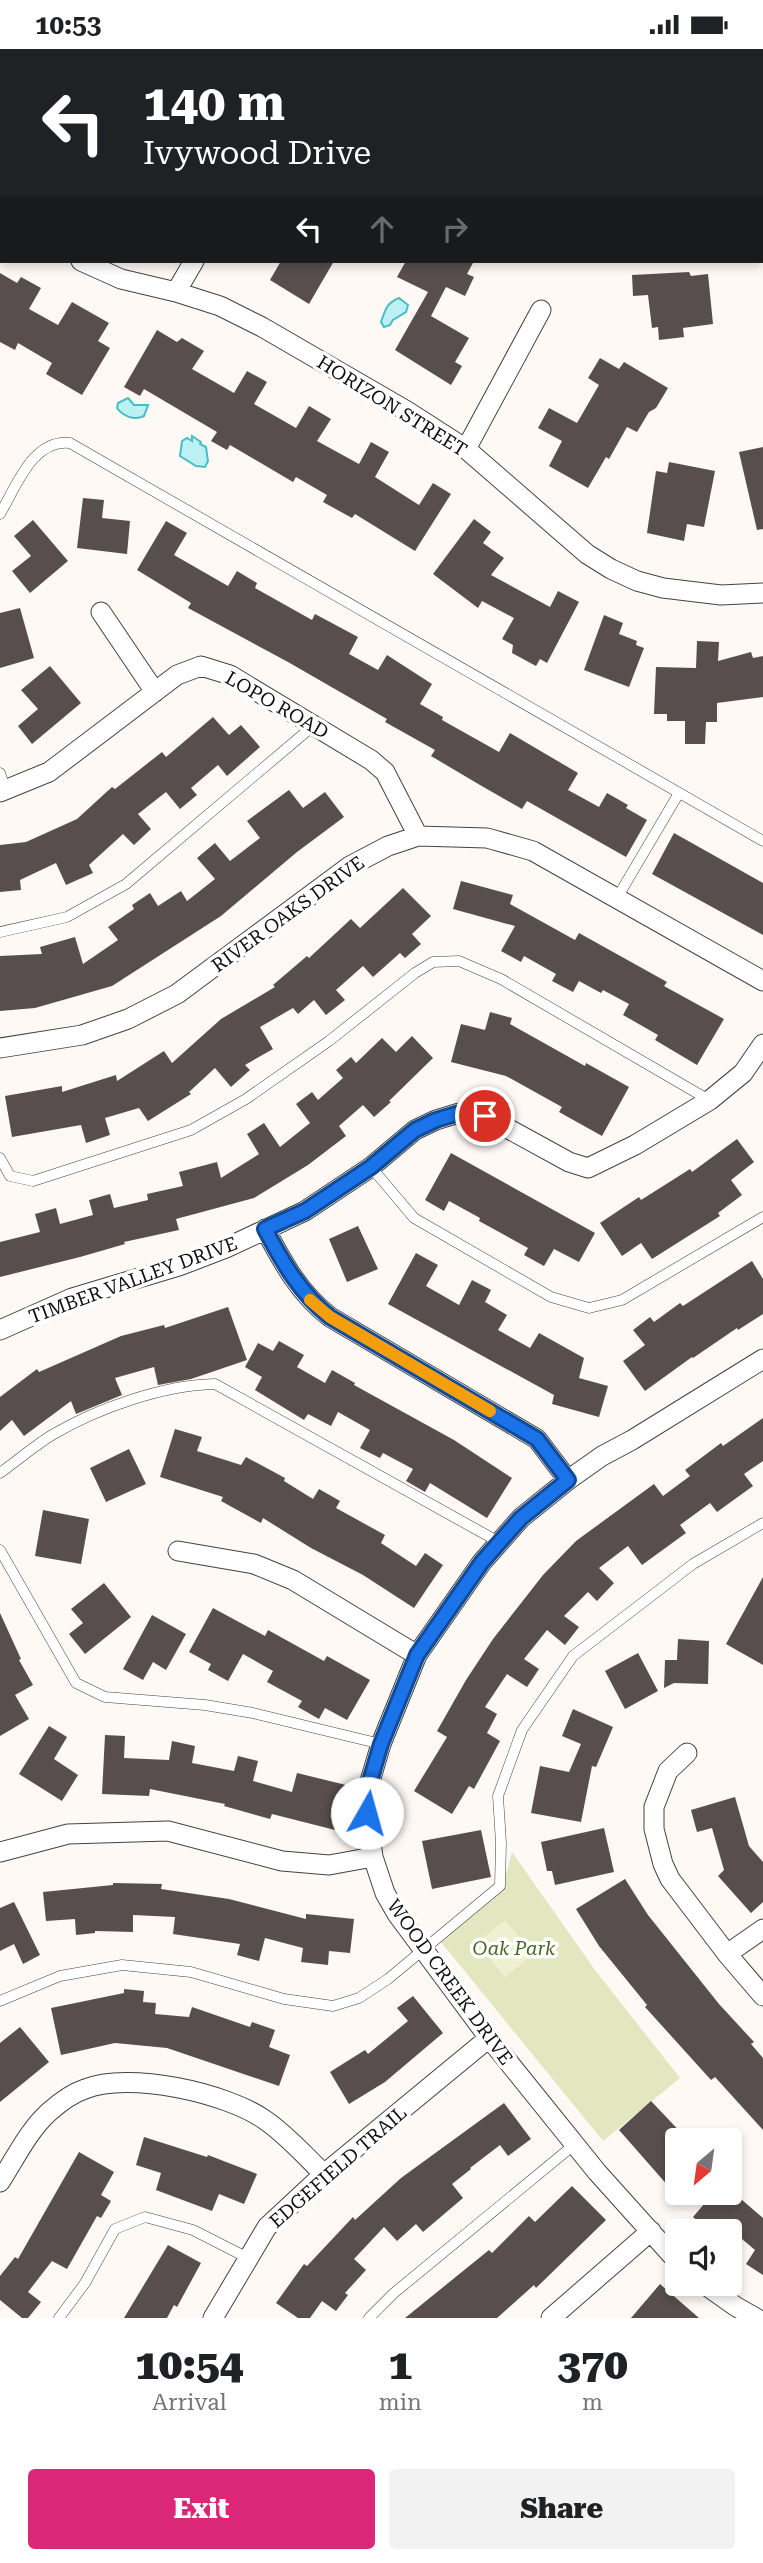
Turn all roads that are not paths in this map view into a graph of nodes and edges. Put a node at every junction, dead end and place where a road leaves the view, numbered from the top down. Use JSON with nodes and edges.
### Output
{"nodes":[{"id":1,"x":85,"y":263,"type":"edge"},
{"id":2,"x":193,"y":263,"type":"edge"},
{"id":3,"x":176,"y":292,"type":"junction"},
{"id":4,"x":541,"y":310,"type":"dead end"},
{"id":5,"x":466,"y":449,"type":"junction"},
{"id":6,"x":0,"y":514,"type":"edge"},
{"id":7,"x":763,"y":593,"type":"edge"},
{"id":8,"x":101,"y":612,"type":"dead end"},
{"id":9,"x":155,"y":692,"type":"junction"},
{"id":10,"x":313,"y":726,"type":"junction"},
{"id":11,"x":2,"y":786,"type":"edge"},
{"id":12,"x":679,"y":793,"type":"junction"},
{"id":13,"x":418,"y":837,"type":"junction"},
{"id":14,"x":763,"y":841,"type":"edge"},
{"id":15,"x":617,"y":898,"type":"junction"},
{"id":16,"x":0,"y":932,"type":"edge"},
{"id":17,"x":763,"y":981,"type":"edge"},
{"id":18,"x":763,"y":1044,"type":"edge"},
{"id":19,"x":0,"y":1048,"type":"edge"},
{"id":20,"x":710,"y":1100,"type":"junction"},
{"id":21,"x":0,"y":1158,"type":"edge"},
{"id":22,"x":371,"y":1167,"type":"junction"},
{"id":23,"x":763,"y":1217,"type":"edge"},
{"id":24,"x":265,"y":1229,"type":"junction"},
{"id":25,"x":0,"y":1330,"type":"edge"},
{"id":26,"x":763,"y":1359,"type":"edge"},
{"id":27,"x":0,"y":1473,"type":"edge"},
{"id":28,"x":568,"y":1480,"type":"junction"},
{"id":29,"x":763,"y":1523,"type":"edge"},
{"id":30,"x":499,"y":1542,"type":"junction"},
{"id":31,"x":0,"y":1550,"type":"edge"},
{"id":32,"x":178,"y":1551,"type":"dead end"},
{"id":33,"x":417,"y":1655,"type":"junction"},
{"id":34,"x":381,"y":1744,"type":"junction"},
{"id":35,"x":687,"y":1753,"type":"dead end"},
{"id":36,"x":1,"y":1848,"type":"edge"},
{"id":37,"x":373,"y":1857,"type":"junction"},
{"id":38,"x":763,"y":1929,"type":"edge"},
{"id":39,"x":425,"y":1948,"type":"junction"},
{"id":40,"x":727,"y":1954,"type":"junction"},
{"id":41,"x":763,"y":1996,"type":"edge"},
{"id":42,"x":0,"y":2001,"type":"edge"},
{"id":43,"x":489,"y":2038,"type":"junction"},
{"id":44,"x":575,"y":2144,"type":"junction"},
{"id":45,"x":324,"y":2174,"type":"junction"},
{"id":46,"x":0,"y":2182,"type":"edge"},
{"id":47,"x":651,"y":2231,"type":"junction"},
{"id":48,"x":665,"y":2247,"type":"edge"},
{"id":49,"x":248,"y":2258,"type":"junction"},
{"id":50,"x":720,"y":2296,"type":"edge"},
{"id":51,"x":59,"y":2318,"type":"edge"},
{"id":52,"x":213,"y":2318,"type":"edge"},
{"id":53,"x":369,"y":2318,"type":"edge"},
{"id":54,"x":551,"y":2318,"type":"edge"},
{"id":55,"x":756,"y":2318,"type":"edge"}],
"edges":[{"from":1,"to":3,"type":"street","name":"HORIZON STREET"},
{"from":2,"to":3,"type":"street"},
{"from":3,"to":5,"type":"street","name":"HORIZON STREET"},
{"from":4,"to":5,"type":"street"},
{"from":5,"to":7,"type":"street","name":"HORIZON STREET"},
{"from":6,"to":12,"type":"lane"},
{"from":8,"to":9,"type":"street"},
{"from":9,"to":10,"type":"street","name":"LOPO ROAD"},
{"from":9,"to":11,"type":"street","name":"LOPO ROAD"},
{"from":10,"to":13,"type":"street","name":"LOPO ROAD"},
{"from":10,"to":16,"type":"lane"},
{"from":12,"to":14,"type":"lane"},
{"from":12,"to":15,"type":"lane"},
{"from":13,"to":15,"type":"street","name":"RIVER OAKS DRIVE"},
{"from":13,"to":19,"type":"street","name":"RIVER OAKS DRIVE"},
{"from":15,"to":17,"type":"street","name":"RIVER OAKS DRIVE"},
{"from":18,"to":20,"type":"street","name":"TIMBER VALLEY DRIVE"},
{"from":20,"to":21,"type":"lane"},
{"from":20,"to":22,"type":"street","name":"TIMBER VALLEY DRIVE"},
{"from":22,"to":23,"type":"lane"},
{"from":22,"to":24,"type":"street","name":"TIMBER VALLEY DRIVE"},
{"from":24,"to":25,"type":"street","name":"TIMBER VALLEY DRIVE"},
{"from":24,"to":28,"type":"street"},
{"from":26,"to":28,"type":"street","name":"WOOD CREEK DRIVE"},
{"from":27,"to":30,"type":"lane"},
{"from":28,"to":30,"type":"street","name":"WOOD CREEK DRIVE"},
{"from":29,"to":39,"type":"lane"},
{"from":30,"to":33,"type":"street","name":"WOOD CREEK DRIVE"},
{"from":31,"to":34,"type":"lane"},
{"from":32,"to":33,"type":"street"},
{"from":33,"to":34,"type":"street","name":"WOOD CREEK DRIVE"},
{"from":34,"to":37,"type":"street","name":"WOOD CREEK DRIVE"},
{"from":35,"to":40,"type":"street"},
{"from":36,"to":37,"type":"street"},
{"from":37,"to":39,"type":"street","name":"WOOD CREEK DRIVE"},
{"from":38,"to":40,"type":"street"},
{"from":39,"to":42,"type":"lane"},
{"from":39,"to":43,"type":"street","name":"WOOD CREEK DRIVE"},
{"from":40,"to":41,"type":"street"},
{"from":43,"to":44,"type":"street","name":"WOOD CREEK DRIVE"},
{"from":43,"to":45,"type":"street","name":"EDGEFIELD TRAIL"},
{"from":44,"to":47,"type":"street","name":"WOOD CREEK DRIVE"},
{"from":44,"to":53,"type":"lane"},
{"from":45,"to":46,"type":"street"},
{"from":45,"to":49,"type":"street","name":"EDGEFIELD TRAIL"},
{"from":47,"to":48,"type":"street","name":"WOOD CREEK DRIVE"},
{"from":47,"to":54,"type":"street"},
{"from":49,"to":51,"type":"lane"},
{"from":49,"to":52,"type":"street","name":"EDGEFIELD TRAIL"},
{"from":50,"to":55,"type":"street"}]}
